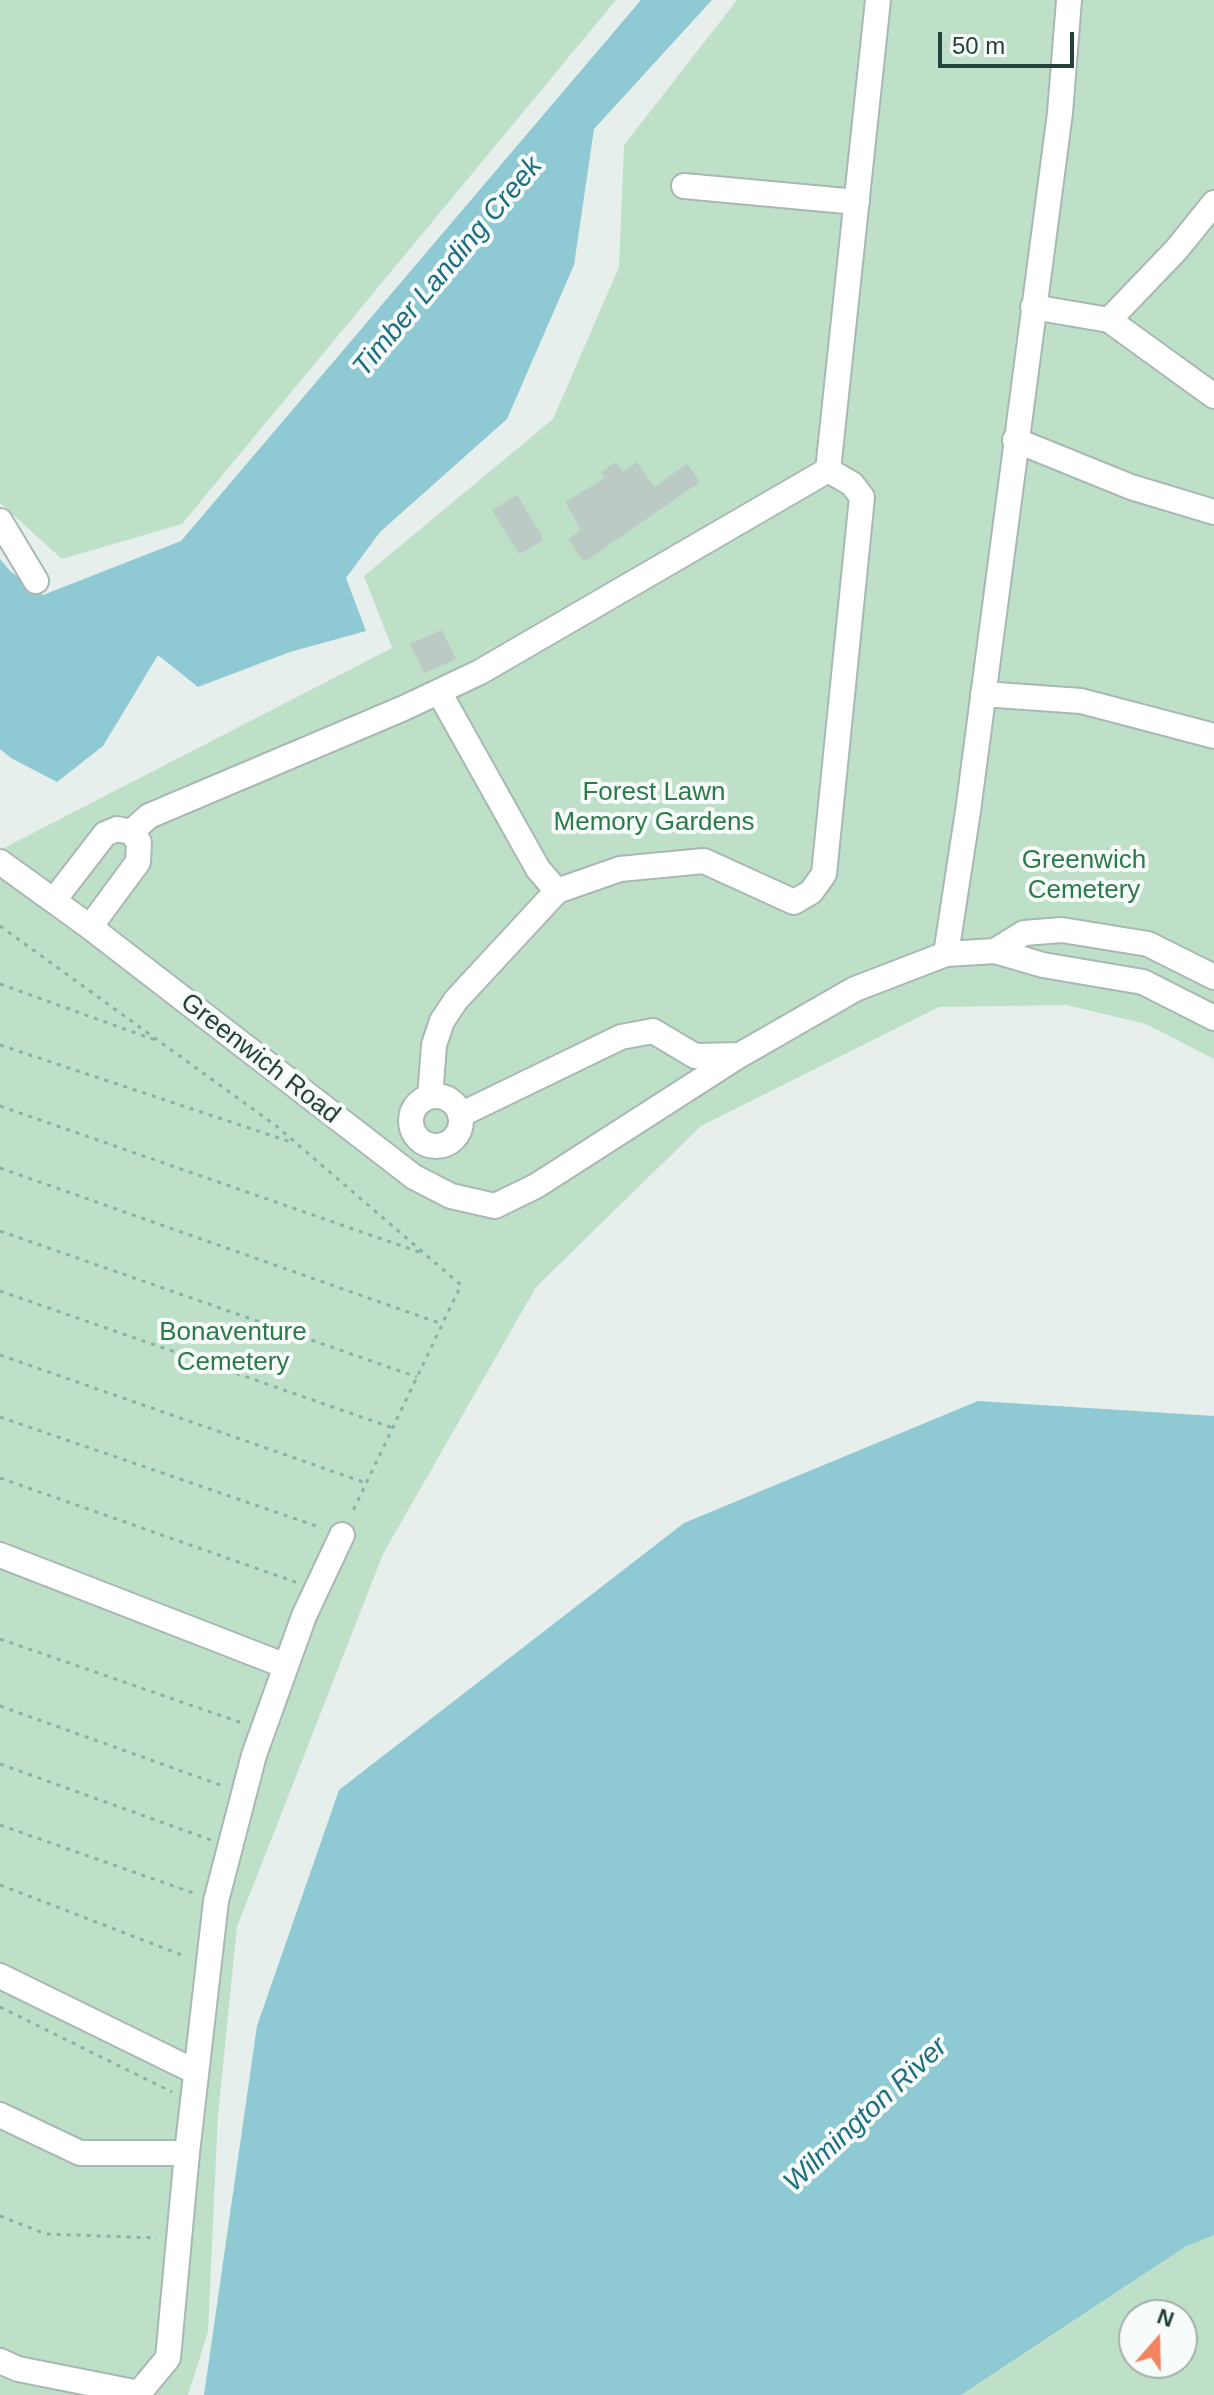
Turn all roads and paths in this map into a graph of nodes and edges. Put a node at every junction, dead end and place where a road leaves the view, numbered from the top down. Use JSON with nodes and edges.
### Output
{"nodes":[{"id":1,"x":878,"y":0,"type":"edge"},
{"id":2,"x":1069,"y":0,"type":"edge"},
{"id":3,"x":684,"y":186,"type":"dead end"},
{"id":4,"x":857,"y":202,"type":"junction"},
{"id":5,"x":1214,"y":203,"type":"edge"},
{"id":6,"x":1033,"y":307,"type":"junction"},
{"id":7,"x":1109,"y":320,"type":"junction"},
{"id":8,"x":1214,"y":396,"type":"edge"},
{"id":9,"x":1015,"y":440,"type":"junction"},
{"id":10,"x":828,"y":470,"type":"junction"},
{"id":11,"x":1214,"y":512,"type":"edge"},
{"id":12,"x":0,"y":521,"type":"edge"},
{"id":13,"x":36,"y":581,"type":"dead end"},
{"id":14,"x":439,"y":692,"type":"junction"},
{"id":15,"x":983,"y":694,"type":"junction"},
{"id":16,"x":1214,"y":736,"type":"edge"},
{"id":17,"x":131,"y":832,"type":"junction"},
{"id":18,"x":0,"y":862,"type":"edge"},
{"id":19,"x":557,"y":891,"type":"junction"},
{"id":20,"x":54,"y":900,"type":"junction"},
{"id":21,"x":0,"y":926,"type":"edge"},
{"id":22,"x":90,"y":927,"type":"junction"},
{"id":23,"x":995,"y":951,"type":"junction"},
{"id":24,"x":946,"y":954,"type":"junction"},
{"id":25,"x":1214,"y":977,"type":"edge"},
{"id":26,"x":0,"y":984,"type":"edge"},
{"id":27,"x":1214,"y":1018,"type":"edge"},
{"id":28,"x":162,"y":1043,"type":"junction"},
{"id":29,"x":0,"y":1045,"type":"edge"},
{"id":30,"x":740,"y":1055,"type":"junction"},
{"id":31,"x":430,"y":1097,"type":"junction"},
{"id":32,"x":0,"y":1106,"type":"edge"},
{"id":33,"x":460,"y":1115,"type":"junction"},
{"id":34,"x":412,"y":1123,"type":"junction"},
{"id":35,"x":297,"y":1144,"type":"junction"},
{"id":36,"x":443,"y":1145,"type":"junction"},
{"id":37,"x":375,"y":1148,"type":"junction"},
{"id":38,"x":0,"y":1168,"type":"edge"},
{"id":39,"x":414,"y":1177,"type":"junction"},
{"id":40,"x":0,"y":1231,"type":"edge"},
{"id":41,"x":426,"y":1254,"type":"junction"},
{"id":42,"x":0,"y":1291,"type":"edge"},
{"id":43,"x":442,"y":1324,"type":"junction"},
{"id":44,"x":0,"y":1355,"type":"edge"},
{"id":45,"x":417,"y":1377,"type":"junction"},
{"id":46,"x":0,"y":1417,"type":"edge"},
{"id":47,"x":393,"y":1428,"type":"junction"},
{"id":48,"x":0,"y":1478,"type":"edge"},
{"id":49,"x":366,"y":1483,"type":"junction"},
{"id":50,"x":342,"y":1535,"type":"junction"},
{"id":51,"x":0,"y":1555,"type":"edge"},
{"id":52,"x":316,"y":1589,"type":"junction"},
{"id":53,"x":0,"y":1639,"type":"edge"},
{"id":54,"x":286,"y":1666,"type":"junction"},
{"id":55,"x":0,"y":1706,"type":"edge"},
{"id":56,"x":263,"y":1730,"type":"junction"},
{"id":57,"x":0,"y":1764,"type":"edge"},
{"id":58,"x":244,"y":1793,"type":"junction"},
{"id":59,"x":0,"y":1825,"type":"edge"},
{"id":60,"x":230,"y":1847,"type":"junction"},
{"id":61,"x":0,"y":1885,"type":"edge"},
{"id":62,"x":216,"y":1901,"type":"junction"},
{"id":63,"x":208,"y":1966,"type":"junction"},
{"id":64,"x":0,"y":1976,"type":"edge"},
{"id":65,"x":0,"y":2007,"type":"edge"},
{"id":66,"x":196,"y":2072,"type":"junction"},
{"id":67,"x":194,"y":2103,"type":"junction"},
{"id":68,"x":0,"y":2115,"type":"edge"},
{"id":69,"x":187,"y":2153,"type":"junction"},
{"id":70,"x":0,"y":2216,"type":"edge"},
{"id":71,"x":178,"y":2238,"type":"junction"},
{"id":72,"x":0,"y":2361,"type":"edge"},
{"id":73,"x":138,"y":2394,"type":"edge"}],
"edges":[{"from":1,"to":4,"type":"street"},
{"from":2,"to":6,"type":"street"},
{"from":3,"to":4,"type":"street"},
{"from":4,"to":10,"type":"street"},
{"from":5,"to":7,"type":"street"},
{"from":6,"to":7,"type":"street"},
{"from":6,"to":9,"type":"street"},
{"from":7,"to":8,"type":"street"},
{"from":9,"to":11,"type":"street"},
{"from":9,"to":15,"type":"street"},
{"from":10,"to":14,"type":"street"},
{"from":10,"to":19,"type":"street"},
{"from":12,"to":13,"type":"street"},
{"from":14,"to":17,"type":"street"},
{"from":14,"to":19,"type":"street"},
{"from":15,"to":16,"type":"street"},
{"from":15,"to":24,"type":"street"},
{"from":17,"to":20,"type":"street"},
{"from":17,"to":22,"type":"street"},
{"from":18,"to":20,"type":"street","name":"Greenwich Road"},
{"from":19,"to":31,"type":"street"},
{"from":20,"to":22,"type":"street","name":"Greenwich Road"},
{"from":21,"to":28,"type":"path"},
{"from":22,"to":37,"type":"street","name":"Greenwich Road"},
{"from":23,"to":24,"type":"street","name":"Greenwich Road"},
{"from":23,"to":25,"type":"street"},
{"from":23,"to":27,"type":"street"},
{"from":24,"to":30,"type":"street","name":"Greenwich Road"},
{"from":26,"to":28,"type":"path"},
{"from":28,"to":35,"type":"path"},
{"from":29,"to":35,"type":"path"},
{"from":30,"to":33,"type":"street"},
{"from":30,"to":39,"type":"street","name":"Greenwich Road"},
{"from":31,"to":33,"type":"street"},
{"from":31,"to":34,"type":"street"},
{"from":32,"to":41,"type":"path"},
{"from":33,"to":36,"type":"street"},
{"from":34,"to":36,"type":"street"},
{"from":34,"to":37,"type":"street"},
{"from":35,"to":41,"type":"path"},
{"from":36,"to":39,"type":"street"},
{"from":37,"to":39,"type":"street","name":"Greenwich Road"},
{"from":38,"to":43,"type":"path"},
{"from":40,"to":45,"type":"path"},
{"from":41,"to":43,"type":"path"},
{"from":42,"to":47,"type":"path"},
{"from":43,"to":45,"type":"path"},
{"from":44,"to":49,"type":"path"},
{"from":45,"to":47,"type":"path"},
{"from":46,"to":50,"type":"path"},
{"from":47,"to":49,"type":"path"},
{"from":48,"to":52,"type":"path"},
{"from":49,"to":50,"type":"path"},
{"from":50,"to":52,"type":"street"},
{"from":51,"to":54,"type":"street"},
{"from":52,"to":54,"type":"street"},
{"from":53,"to":56,"type":"path"},
{"from":54,"to":56,"type":"street"},
{"from":55,"to":58,"type":"path"},
{"from":56,"to":58,"type":"street"},
{"from":57,"to":60,"type":"path"},
{"from":58,"to":60,"type":"street"},
{"from":59,"to":62,"type":"path"},
{"from":60,"to":62,"type":"street"},
{"from":61,"to":63,"type":"path"},
{"from":62,"to":63,"type":"street"},
{"from":63,"to":66,"type":"street"},
{"from":64,"to":66,"type":"street"},
{"from":65,"to":67,"type":"path"},
{"from":66,"to":67,"type":"street"},
{"from":67,"to":69,"type":"street"},
{"from":68,"to":69,"type":"street"},
{"from":69,"to":71,"type":"street"},
{"from":70,"to":71,"type":"path"},
{"from":71,"to":73,"type":"street"},
{"from":72,"to":73,"type":"street"}]}
